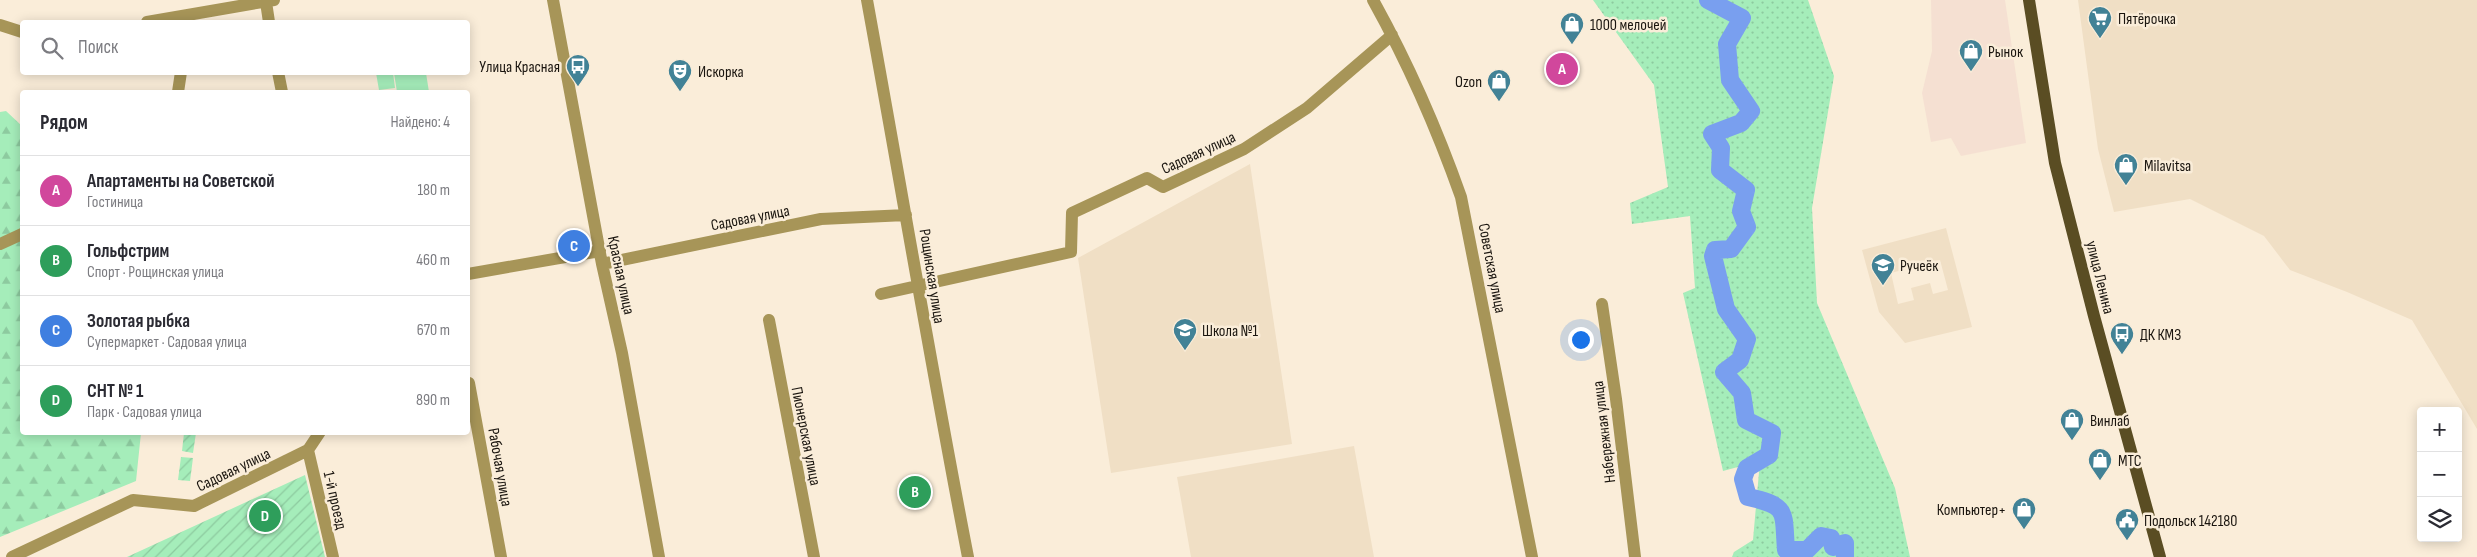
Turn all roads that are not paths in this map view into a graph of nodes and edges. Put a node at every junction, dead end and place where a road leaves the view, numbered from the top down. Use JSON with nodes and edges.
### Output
{"nodes":[{"id":1,"x":553,"y":0,"type":"edge"},
{"id":2,"x":867,"y":0,"type":"edge"},
{"id":3,"x":1373,"y":0,"type":"edge"},
{"id":4,"x":2029,"y":0,"type":"edge"},
{"id":5,"x":270,"y":1,"type":"edge"},
{"id":6,"x":190,"y":19,"type":"edge"},
{"id":7,"x":176,"y":20,"type":"edge"},
{"id":8,"x":270,"y":20,"type":"edge"},
{"id":9,"x":0,"y":25,"type":"edge"},
{"id":10,"x":20,"y":31,"type":"edge"},
{"id":11,"x":1392,"y":35,"type":"junction"},
{"id":12,"x":181,"y":75,"type":"edge"},
{"id":13,"x":279,"y":75,"type":"edge"},
{"id":14,"x":178,"y":90,"type":"edge"},
{"id":15,"x":282,"y":90,"type":"edge"},
{"id":16,"x":906,"y":215,"type":"junction"},
{"id":17,"x":20,"y":235,"type":"edge"},
{"id":18,"x":0,"y":244,"type":"edge"},
{"id":19,"x":600,"y":251,"type":"junction"},
{"id":20,"x":602,"y":264,"type":"junction"},
{"id":21,"x":470,"y":274,"type":"edge"},
{"id":22,"x":916,"y":286,"type":"junction"},
{"id":23,"x":881,"y":294,"type":"dead end"},
{"id":24,"x":1602,"y":304,"type":"dead end"},
{"id":25,"x":769,"y":320,"type":"dead end"},
{"id":26,"x":470,"y":388,"type":"edge"},
{"id":27,"x":318,"y":435,"type":"edge"},
{"id":28,"x":308,"y":450,"type":"junction"},
{"id":29,"x":12,"y":557,"type":"edge"},
{"id":30,"x":333,"y":557,"type":"edge"},
{"id":31,"x":501,"y":557,"type":"edge"},
{"id":32,"x":659,"y":557,"type":"edge"},
{"id":33,"x":814,"y":557,"type":"edge"},
{"id":34,"x":968,"y":557,"type":"edge"},
{"id":35,"x":1532,"y":557,"type":"edge"},
{"id":36,"x":1635,"y":557,"type":"edge"},
{"id":37,"x":2160,"y":557,"type":"edge"}],
"edges":[{"from":1,"to":19,"type":"street","name":"Красная улица"},
{"from":2,"to":16,"type":"street","name":"Рощинская улица"},
{"from":3,"to":11,"type":"street","name":"Советская улица"},
{"from":4,"to":37,"type":"main road","name":"улица Ленина"},
{"from":5,"to":6,"type":"street"},
{"from":5,"to":8,"type":"street"},
{"from":6,"to":7,"type":"street"},
{"from":9,"to":10,"type":"street"},
{"from":11,"to":22,"type":"street","name":"Садовая улица"},
{"from":11,"to":35,"type":"street","name":"Советская улица"},
{"from":12,"to":14,"type":"street"},
{"from":13,"to":15,"type":"street"},
{"from":16,"to":20,"type":"street","name":"Садовая улица"},
{"from":16,"to":22,"type":"street","name":"Рощинская улица"},
{"from":17,"to":18,"type":"street"},
{"from":19,"to":20,"type":"street","name":"Красная улица"},
{"from":19,"to":21,"type":"street"},
{"from":20,"to":32,"type":"street","name":"Красная улица"},
{"from":22,"to":23,"type":"street","name":"Садовая улица"},
{"from":22,"to":34,"type":"street","name":"Рощинская улица"},
{"from":24,"to":36,"type":"street","name":"Набережная улица"},
{"from":25,"to":33,"type":"street","name":"Пионерская улица"},
{"from":26,"to":31,"type":"street","name":"Рабочая улица"},
{"from":27,"to":28,"type":"street"},
{"from":28,"to":29,"type":"street","name":"Садовая улица"},
{"from":28,"to":30,"type":"street","name":"1-й проезд"}]}
